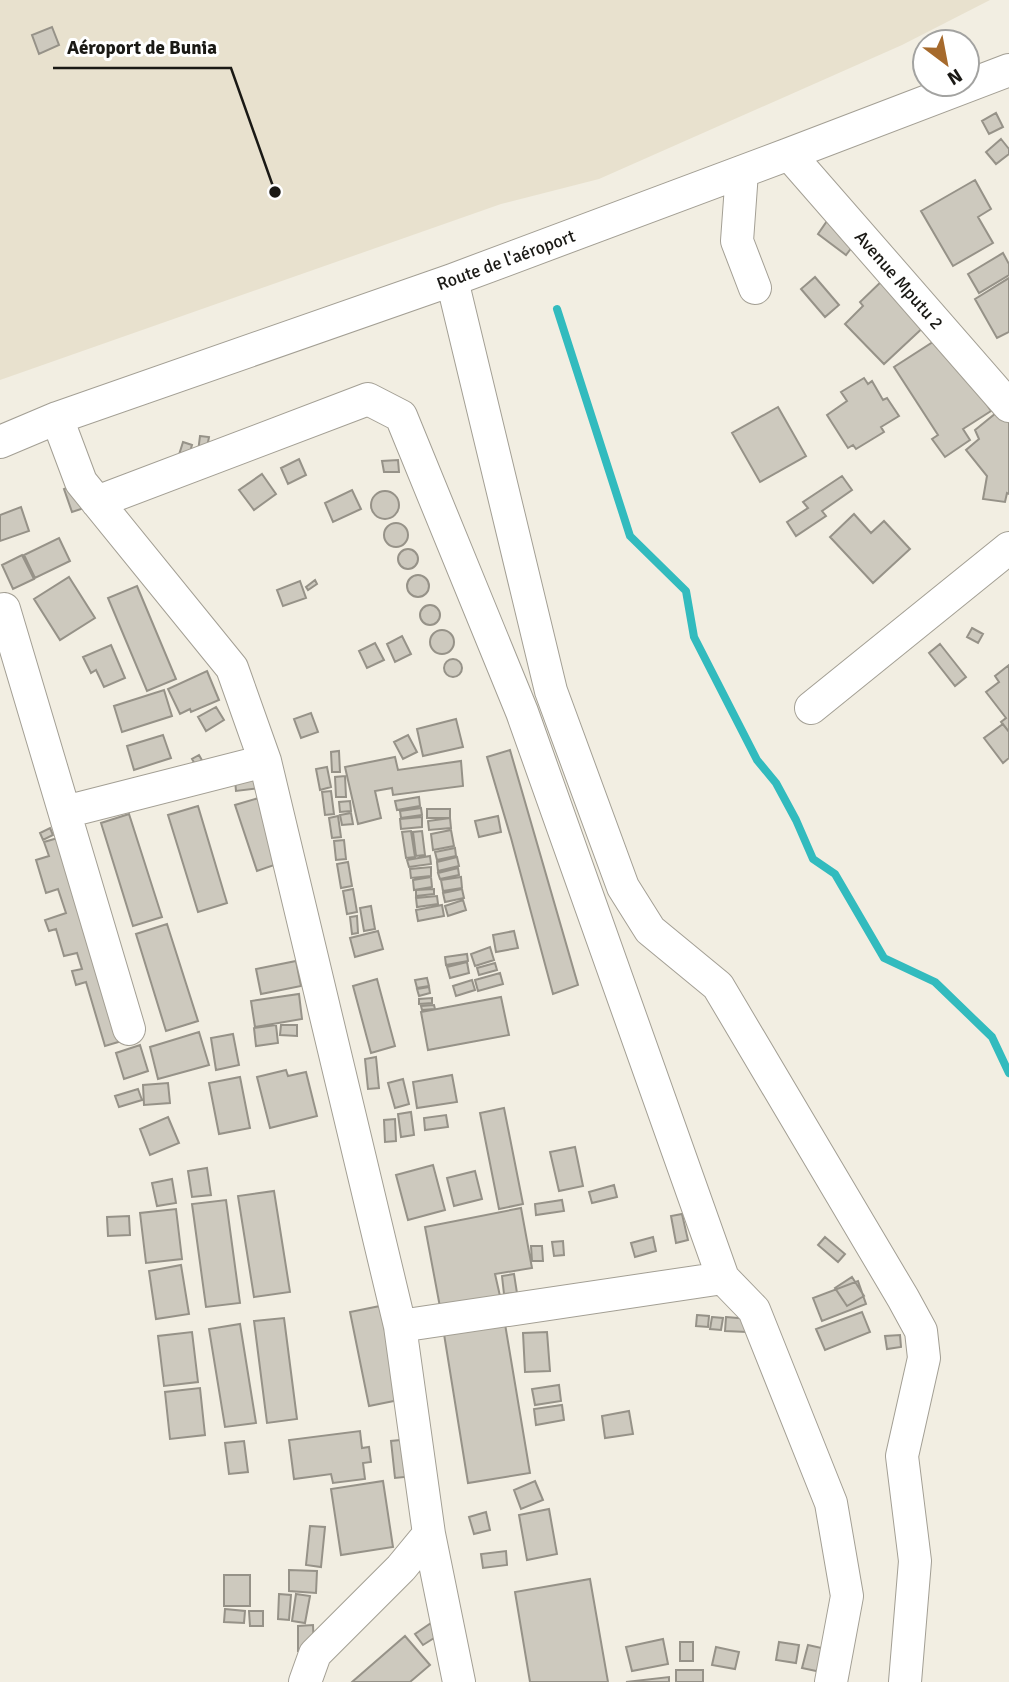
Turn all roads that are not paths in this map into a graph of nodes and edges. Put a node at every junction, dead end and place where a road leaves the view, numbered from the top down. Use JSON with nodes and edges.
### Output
{"nodes":[{"id":1,"x":1006,"y":76,"type":"edge"},
{"id":2,"x":789,"y":155,"type":"junction"},
{"id":3,"x":742,"y":172,"type":"junction"},
{"id":4,"x":452,"y":280,"type":"junction"},
{"id":5,"x":755,"y":288,"type":"dead end"},
{"id":6,"x":1009,"y":407,"type":"edge"},
{"id":7,"x":57,"y":418,"type":"junction"},
{"id":8,"x":0,"y":442,"type":"edge"},
{"id":9,"x":97,"y":502,"type":"junction"},
{"id":10,"x":1009,"y":548,"type":"edge"},
{"id":11,"x":4,"y":608,"type":"dead end"},
{"id":12,"x":811,"y":708,"type":"dead end"},
{"id":13,"x":265,"y":761,"type":"junction"},
{"id":14,"x":65,"y":812,"type":"junction"},
{"id":15,"x":129,"y":1029,"type":"dead end"},
{"id":16,"x":723,"y":1278,"type":"junction"},
{"id":17,"x":400,"y":1326,"type":"junction"},
{"id":18,"x":429,"y":1534,"type":"junction"},
{"id":19,"x":305,"y":1682,"type":"edge"},
{"id":20,"x":459,"y":1682,"type":"edge"},
{"id":21,"x":831,"y":1682,"type":"edge"},
{"id":22,"x":905,"y":1682,"type":"edge"}],
"edges":[{"from":1,"to":2,"type":"street","name":"Route de l'aéroport"},
{"from":2,"to":3,"type":"street","name":"Route de l'aéroport"},
{"from":2,"to":6,"type":"street","name":"Avenue Mputu 2"},
{"from":3,"to":4,"type":"street","name":"Route de l'aéroport"},
{"from":3,"to":5,"type":"street"},
{"from":4,"to":7,"type":"street","name":"Route de l'aéroport"},
{"from":4,"to":22,"type":"street"},
{"from":7,"to":8,"type":"street","name":"Route de l'aéroport"},
{"from":7,"to":9,"type":"street"},
{"from":9,"to":13,"type":"street"},
{"from":9,"to":16,"type":"street"},
{"from":10,"to":12,"type":"street"},
{"from":11,"to":14,"type":"street"},
{"from":13,"to":14,"type":"street"},
{"from":13,"to":17,"type":"street"},
{"from":14,"to":15,"type":"street"},
{"from":16,"to":17,"type":"street"},
{"from":16,"to":21,"type":"street"},
{"from":17,"to":18,"type":"street"},
{"from":18,"to":19,"type":"street"},
{"from":18,"to":20,"type":"street"}]}
